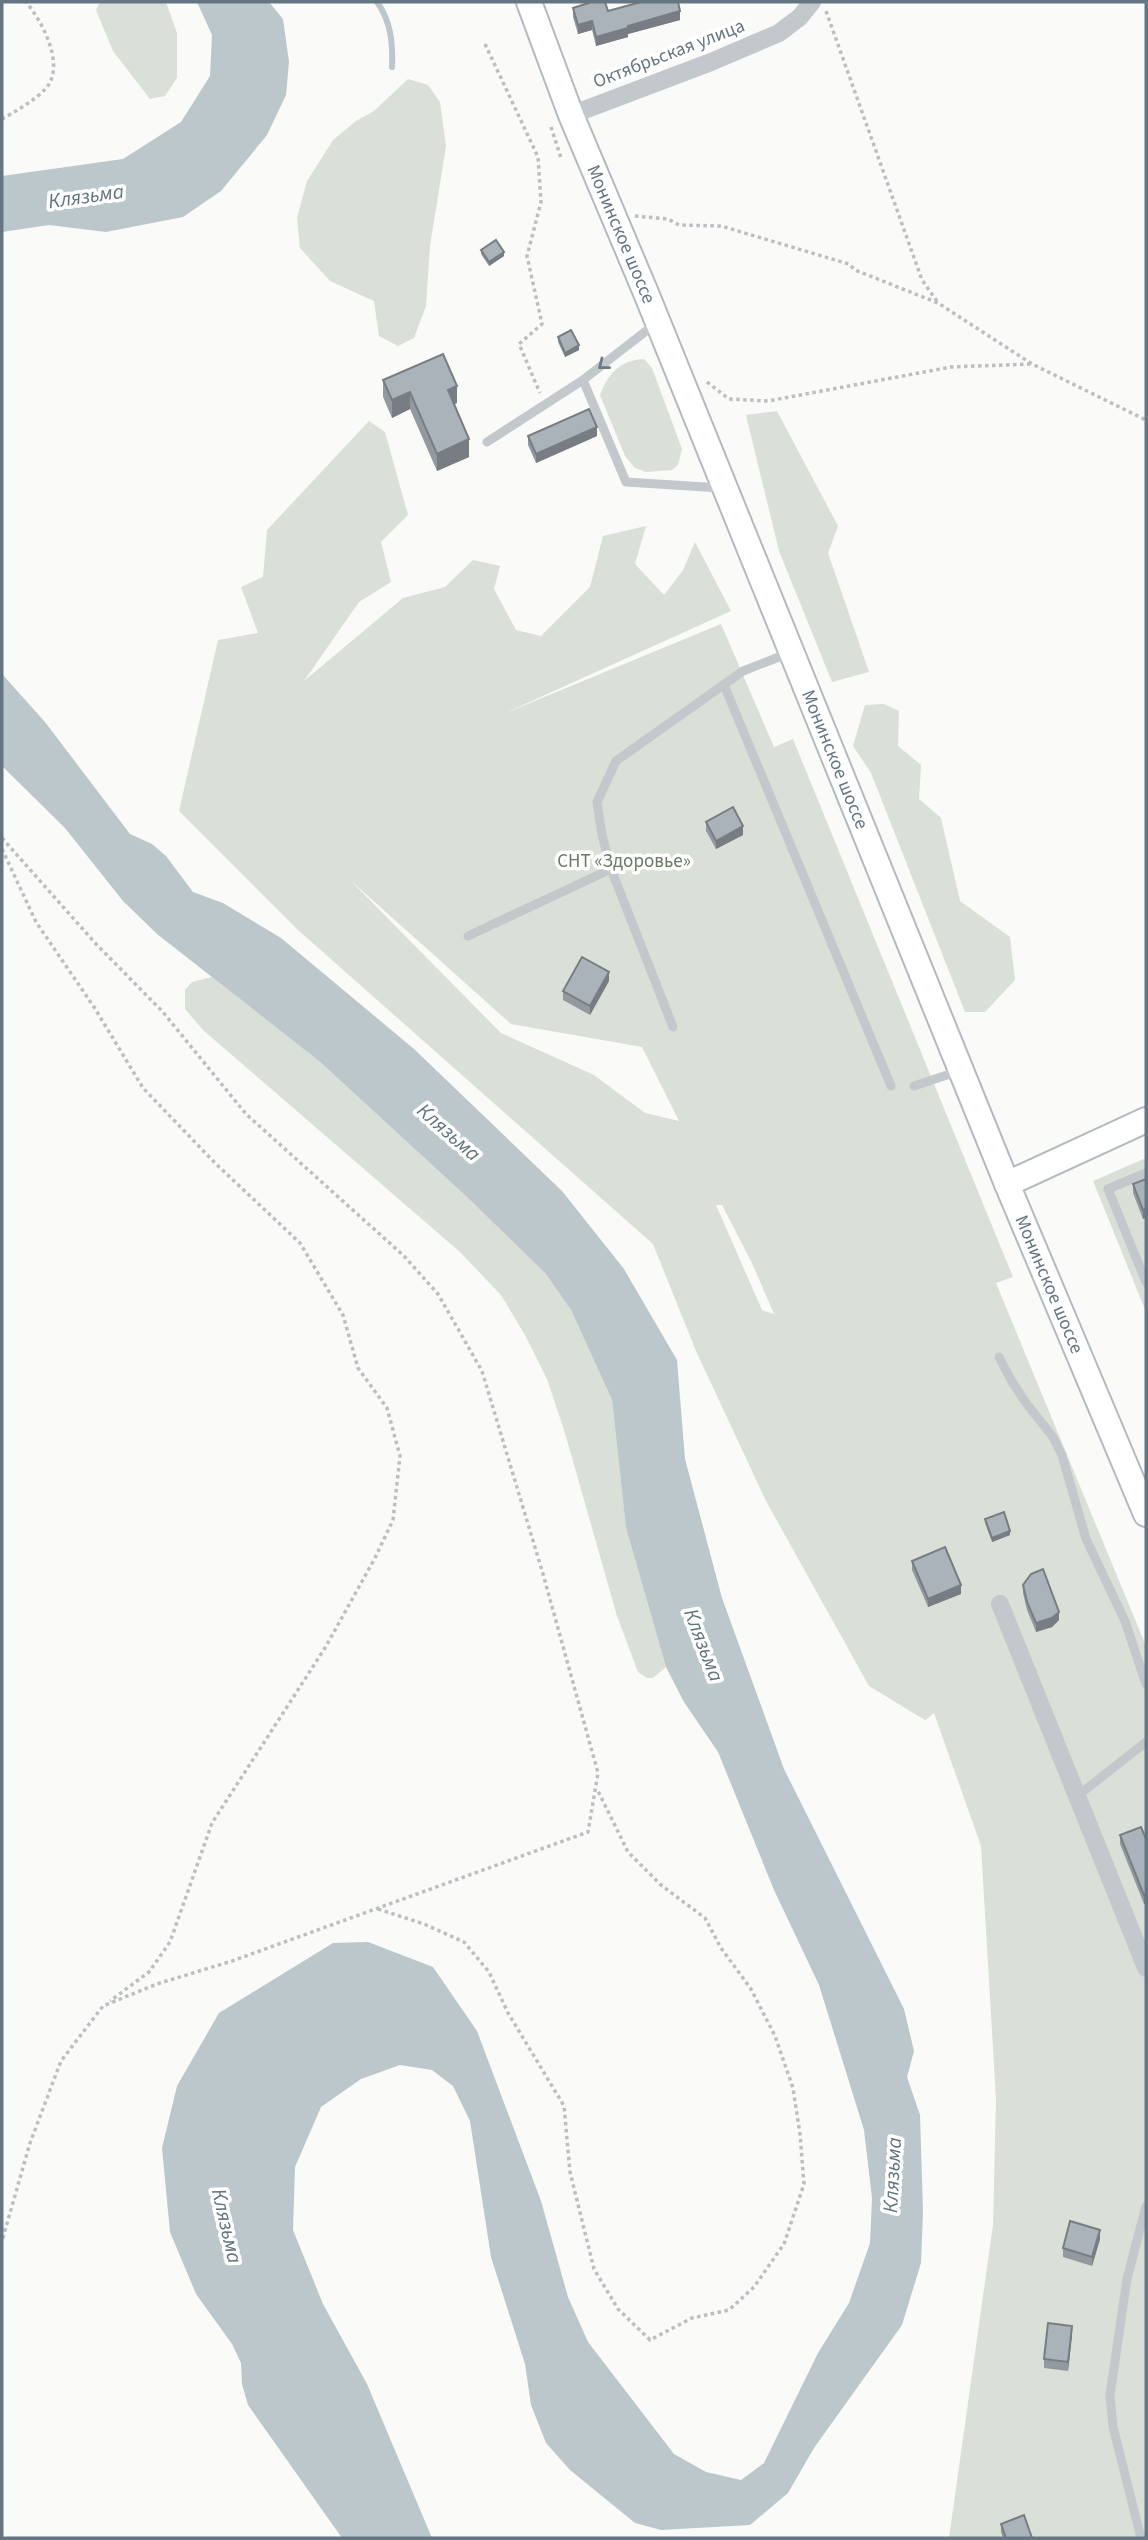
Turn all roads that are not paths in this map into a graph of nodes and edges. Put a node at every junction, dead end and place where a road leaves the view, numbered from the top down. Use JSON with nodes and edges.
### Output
{"nodes":[{"id":1,"x":529,"y":2,"type":"edge"},
{"id":2,"x":813,"y":2,"type":"edge"},
{"id":3,"x":571,"y":115,"type":"junction"},
{"id":4,"x":657,"y":323,"type":"junction"},
{"id":5,"x":583,"y":380,"type":"junction"},
{"id":6,"x":487,"y":442,"type":"dead end"},
{"id":7,"x":724,"y":488,"type":"junction"},
{"id":8,"x":791,"y":652,"type":"junction"},
{"id":9,"x":724,"y":685,"type":"junction"},
{"id":10,"x":611,"y":869,"type":"junction"},
{"id":11,"x":468,"y":936,"type":"dead end"},
{"id":12,"x":673,"y":1027,"type":"dead end"},
{"id":13,"x":961,"y":1070,"type":"junction"},
{"id":14,"x":891,"y":1086,"type":"dead end"},
{"id":15,"x":914,"y":1086,"type":"dead end"},
{"id":16,"x":1146,"y":1120,"type":"edge"},
{"id":17,"x":1146,"y":1173,"type":"edge"},
{"id":18,"x":1007,"y":1184,"type":"junction"},
{"id":19,"x":1146,"y":1282,"type":"edge"},
{"id":20,"x":999,"y":1357,"type":"dead end"},
{"id":21,"x":1146,"y":1514,"type":"edge"},
{"id":22,"x":1000,"y":1604,"type":"dead end"},
{"id":23,"x":1146,"y":1684,"type":"edge"},
{"id":24,"x":1146,"y":1742,"type":"edge"},
{"id":25,"x":1076,"y":1797,"type":"junction"},
{"id":26,"x":1146,"y":1968,"type":"edge"},
{"id":27,"x":1146,"y":2206,"type":"edge"},
{"id":28,"x":1141,"y":2538,"type":"edge"}],
"edges":[{"from":1,"to":3,"type":"main road","name":"Монинское шоссе"},
{"from":2,"to":3,"type":"street","name":"Октябрьская улица"},
{"from":3,"to":4,"type":"main road","name":"Монинское шоссе"},
{"from":4,"to":5,"type":"lane","one_way":true},
{"from":4,"to":7,"type":"main road","name":"Монинское шоссе"},
{"from":5,"to":6,"type":"lane"},
{"from":5,"to":7,"type":"lane"},
{"from":7,"to":8,"type":"main road","name":"Монинское шоссе"},
{"from":8,"to":9,"type":"lane"},
{"from":8,"to":13,"type":"main road","name":"Монинское шоссе"},
{"from":9,"to":10,"type":"lane"},
{"from":9,"to":14,"type":"lane"},
{"from":10,"to":11,"type":"lane"},
{"from":10,"to":12,"type":"lane"},
{"from":13,"to":15,"type":"lane"},
{"from":13,"to":18,"type":"main road","name":"Монинское шоссе"},
{"from":16,"to":18,"type":"main road"},
{"from":17,"to":19,"type":"lane"},
{"from":18,"to":21,"type":"main road","name":"Монинское шоссе"},
{"from":20,"to":23,"type":"lane"},
{"from":22,"to":25,"type":"street"},
{"from":24,"to":25,"type":"lane"},
{"from":25,"to":26,"type":"street"},
{"from":27,"to":28,"type":"lane"}]}
